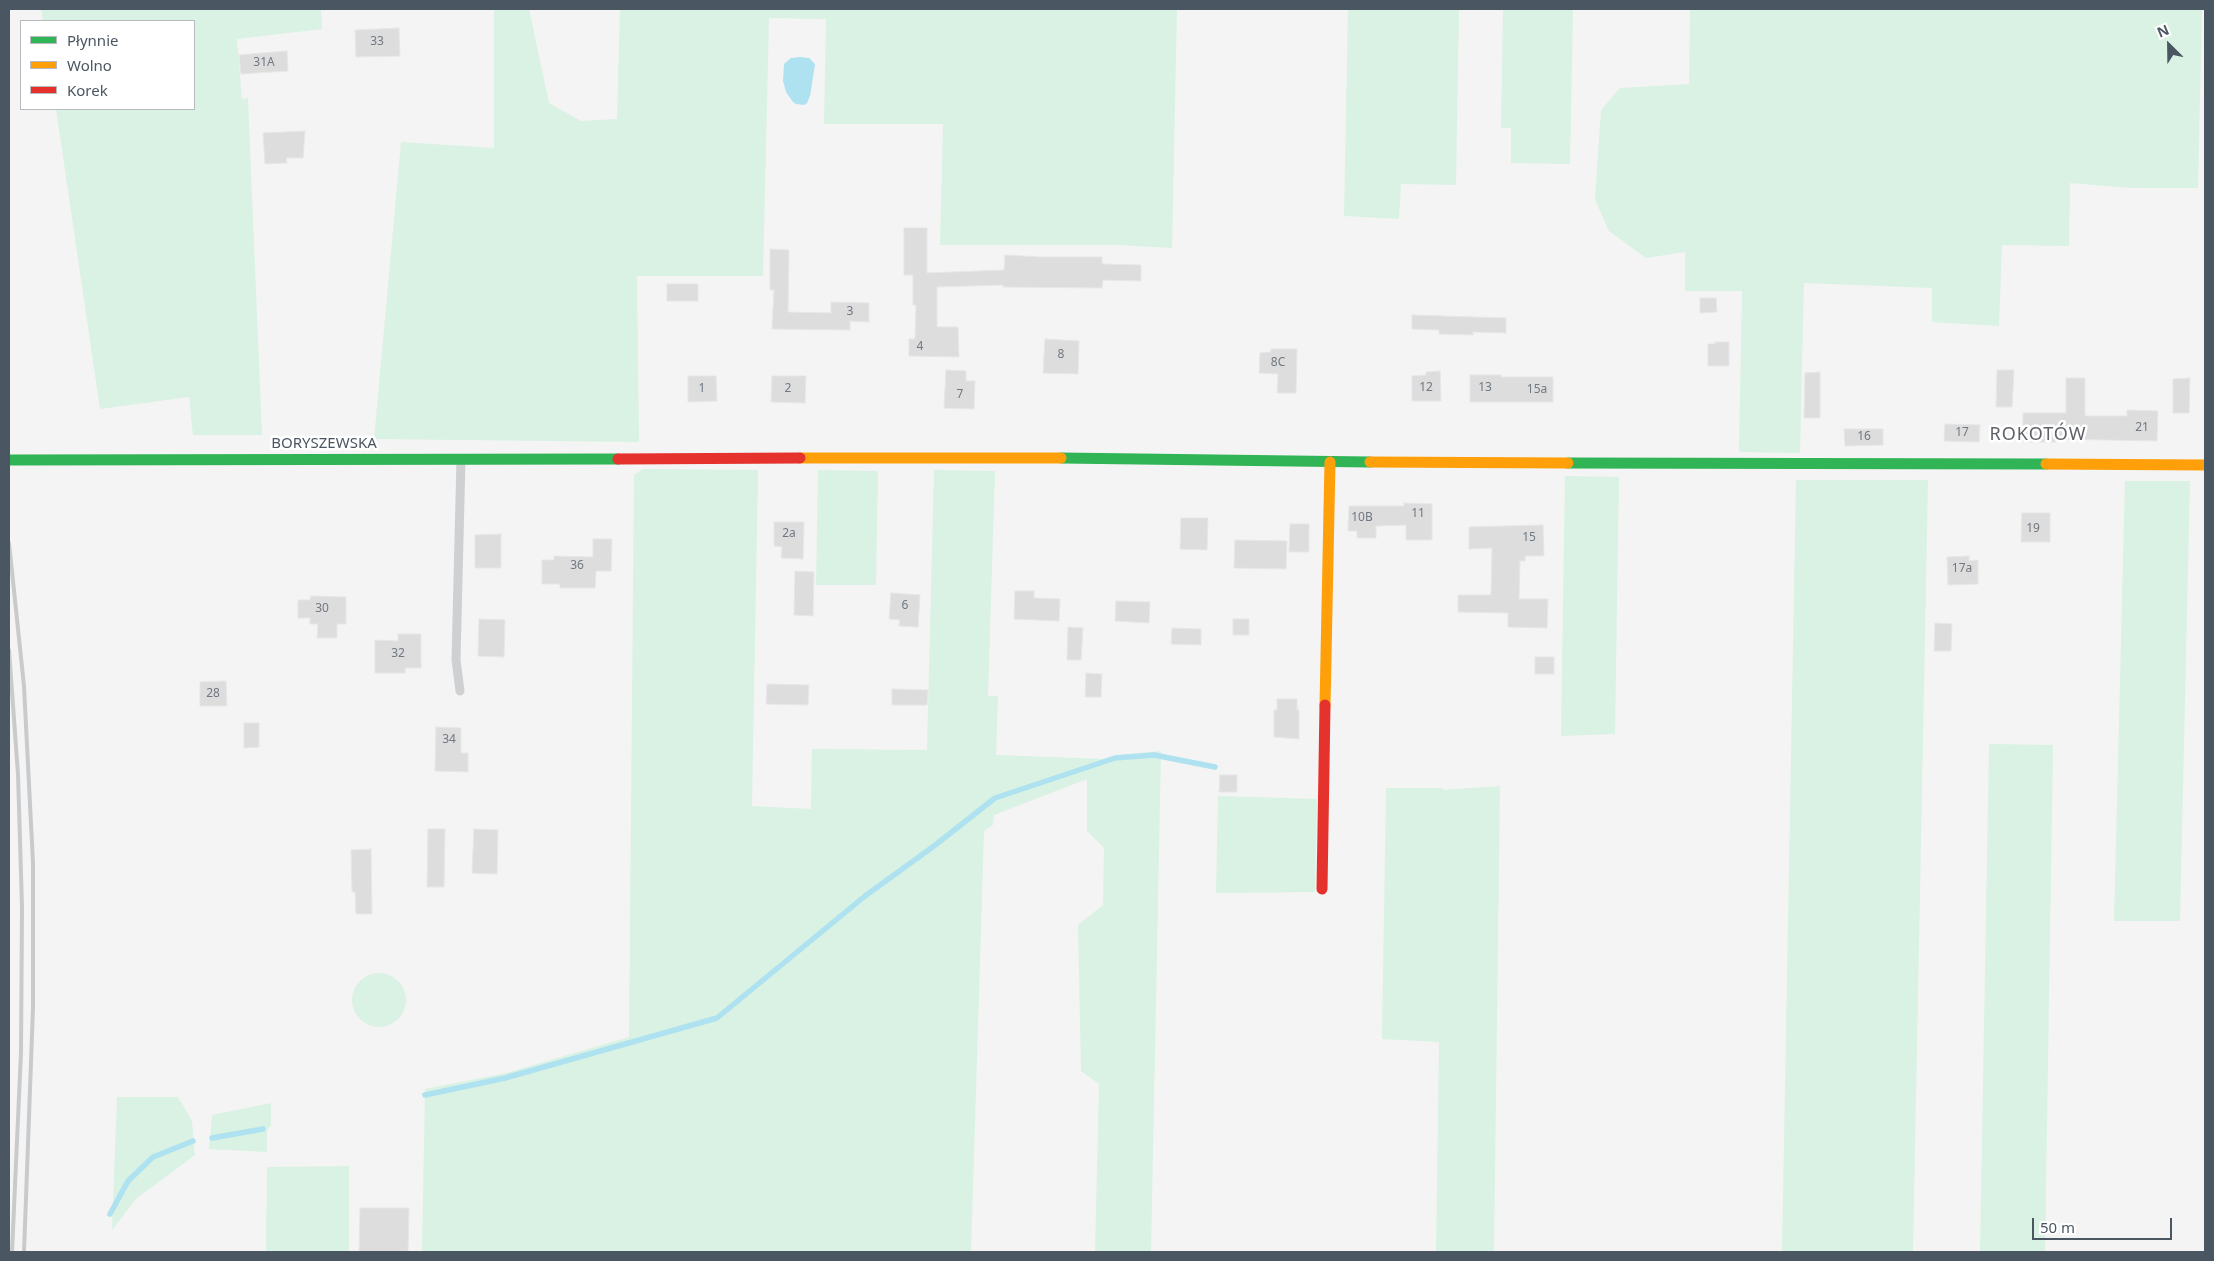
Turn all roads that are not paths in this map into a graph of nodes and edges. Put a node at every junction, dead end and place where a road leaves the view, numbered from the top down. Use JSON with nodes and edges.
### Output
{"nodes":[{"id":1,"x":461,"y":459,"type":"junction"},
{"id":2,"x":9,"y":460,"type":"edge"},
{"id":3,"x":1330,"y":462,"type":"junction"},
{"id":4,"x":2205,"y":465,"type":"edge"},
{"id":5,"x":460,"y":691,"type":"dead end"},
{"id":6,"x":1322,"y":889,"type":"dead end"}],
"edges":[{"from":1,"to":2,"type":"street","name":"BORYSZEWSKA"},
{"from":1,"to":3,"type":"street","name":"BORYSZEWSKA"},
{"from":1,"to":5,"type":"lane"},
{"from":3,"to":4,"type":"street","name":"BORYSZEWSKA"},
{"from":3,"to":6,"type":"street"}]}
